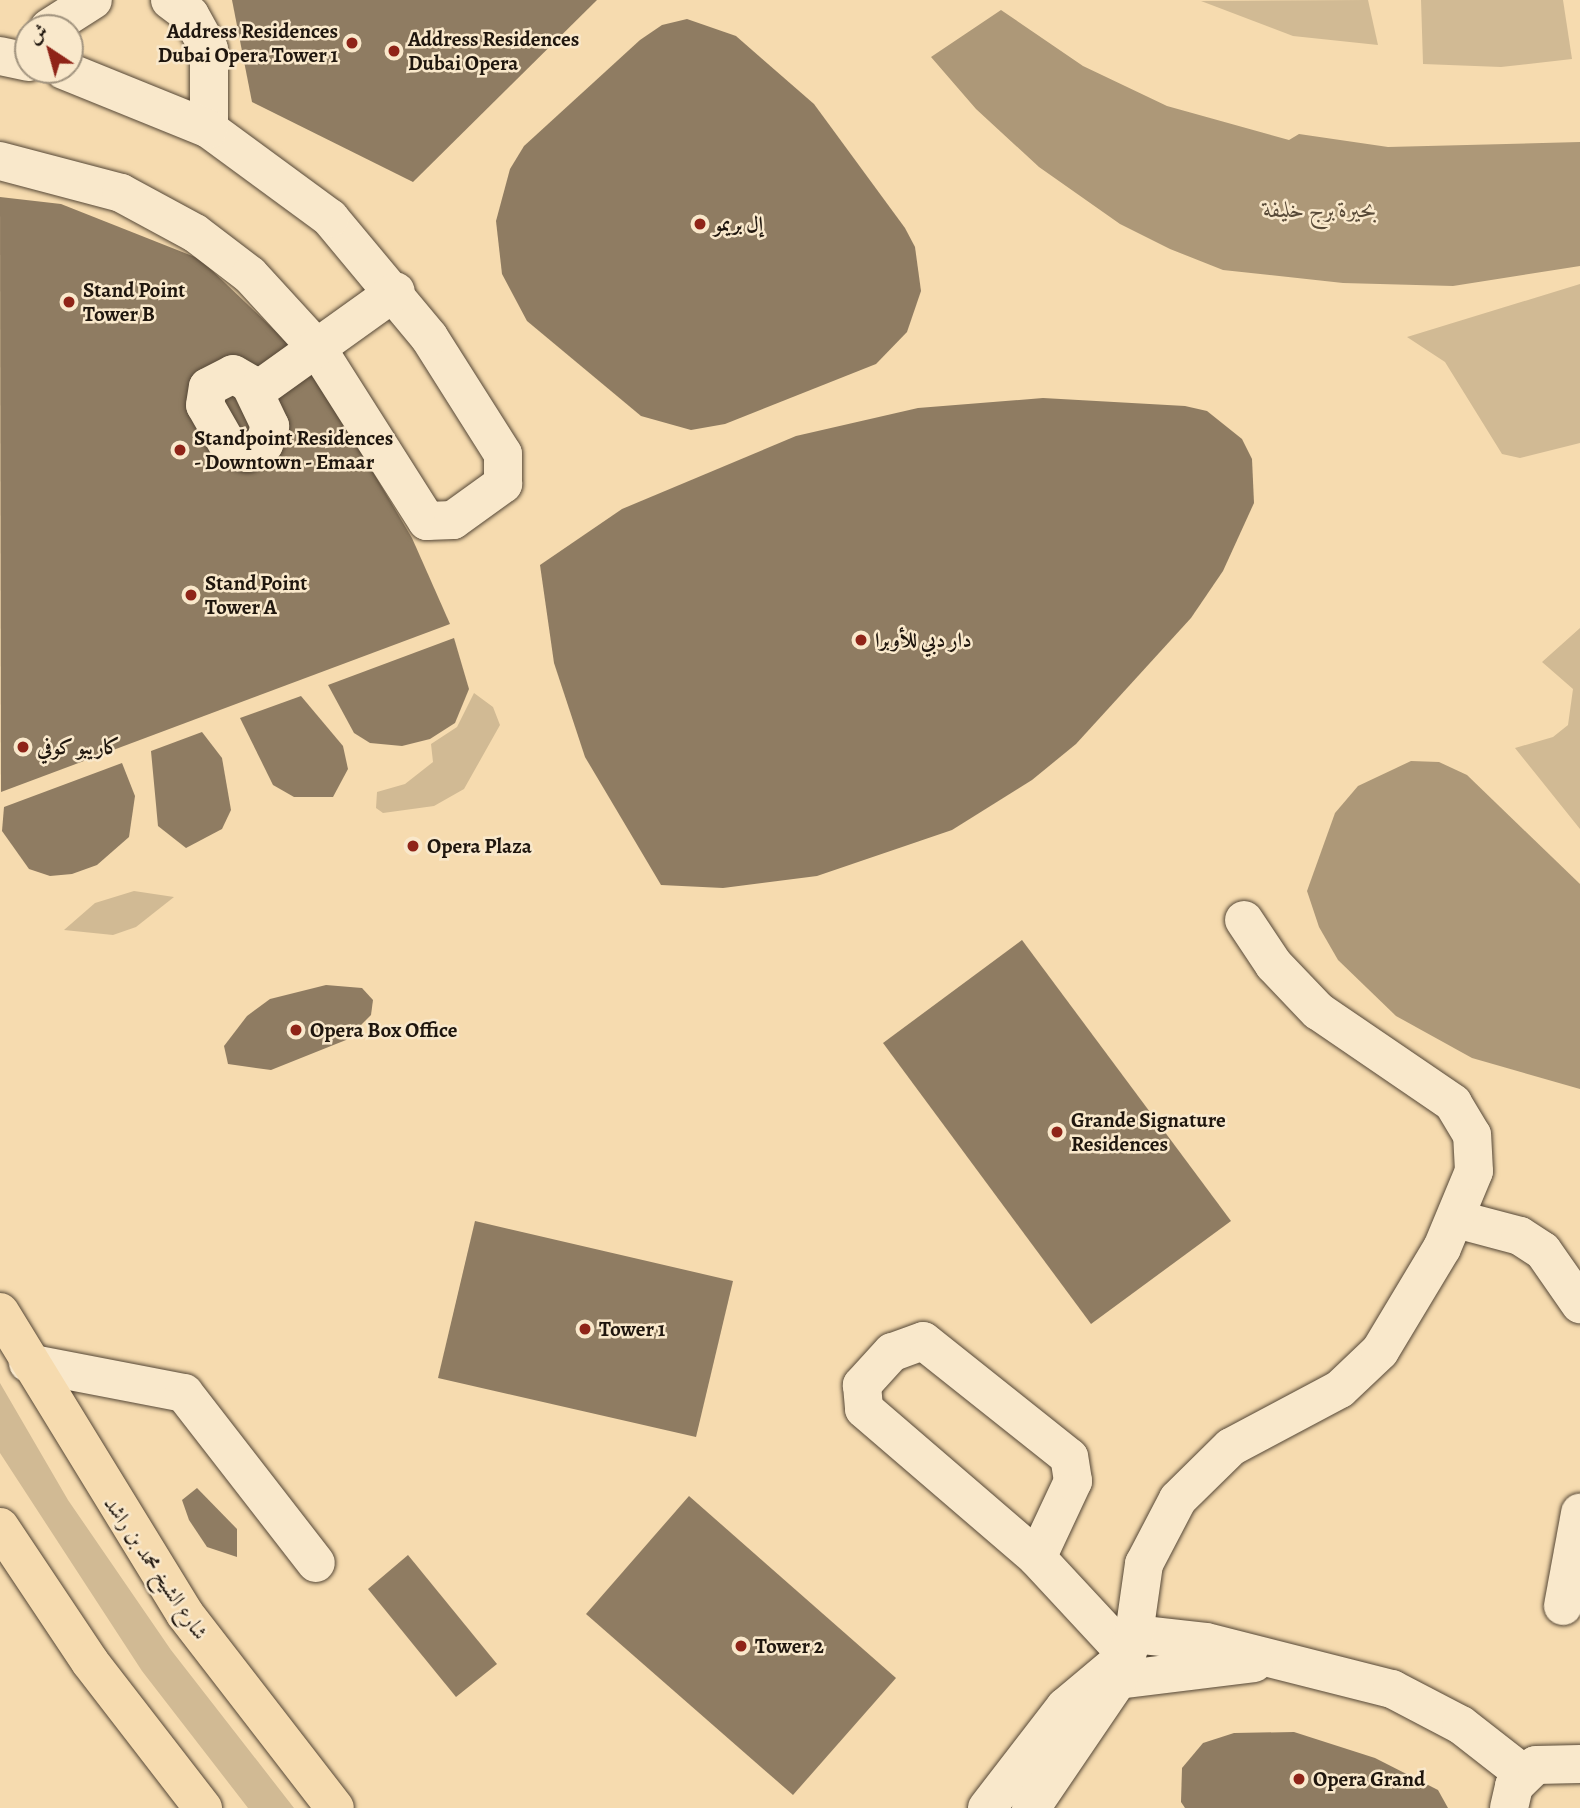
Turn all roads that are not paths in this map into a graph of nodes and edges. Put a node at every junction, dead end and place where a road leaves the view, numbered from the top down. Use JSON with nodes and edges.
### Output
{"nodes":[{"id":1,"x":93,"y":0,"type":"edge"},
{"id":2,"x":170,"y":0,"type":"edge"},
{"id":3,"x":71,"y":14,"type":"edge"},
{"id":4,"x":84,"y":78,"type":"edge"},
{"id":5,"x":209,"y":129,"type":"junction"},
{"id":6,"x":0,"y":161,"type":"edge"},
{"id":7,"x":396,"y":291,"type":"junction"},
{"id":8,"x":317,"y":348,"type":"junction"},
{"id":9,"x":255,"y":392,"type":"dead end"},
{"id":10,"x":1244,"y":920,"type":"dead end"},
{"id":11,"x":1457,"y":1219,"type":"junction"},
{"id":12,"x":1580,"y":1304,"type":"edge"},
{"id":13,"x":0,"y":1312,"type":"edge"},
{"id":14,"x":28,"y":1363,"type":"junction"},
{"id":15,"x":1580,"y":1513,"type":"edge"},
{"id":16,"x":0,"y":1527,"type":"edge"},
{"id":17,"x":1037,"y":1558,"type":"junction"},
{"id":18,"x":316,"y":1563,"type":"dead end"},
{"id":19,"x":1563,"y":1606,"type":"dead end"},
{"id":20,"x":1126,"y":1656,"type":"junction"},
{"id":21,"x":1580,"y":1764,"type":"edge"},
{"id":22,"x":1516,"y":1791,"type":"edge"},
{"id":23,"x":203,"y":1808,"type":"edge"},
{"id":24,"x":335,"y":1808,"type":"edge"},
{"id":25,"x":986,"y":1808,"type":"edge"},
{"id":26,"x":1031,"y":1808,"type":"edge"}],
"edges":[{"from":1,"to":3,"type":"street"},
{"from":2,"to":5,"type":"street"},
{"from":4,"to":5,"type":"street"},
{"from":5,"to":7,"type":"street"},
{"from":6,"to":8,"type":"street"},
{"from":7,"to":8,"type":"street"},
{"from":7,"to":8,"type":"street"},
{"from":8,"to":9,"type":"street"},
{"from":10,"to":11,"type":"street"},
{"from":11,"to":12,"type":"street"},
{"from":11,"to":20,"type":"street"},
{"from":13,"to":14,"type":"main road","name":"شارع الشيخ محمد بن راشد"},
{"from":14,"to":18,"type":"street"},
{"from":14,"to":24,"type":"main road","name":"شارع الشيخ محمد بن راشد"},
{"from":15,"to":19,"type":"street"},
{"from":16,"to":23,"type":"main road"},
{"from":17,"to":17,"type":"street"},
{"from":17,"to":20,"type":"street"},
{"from":20,"to":22,"type":"street"},
{"from":20,"to":25,"type":"street"},
{"from":20,"to":26,"type":"street"},
{"from":21,"to":22,"type":"street"}]}
